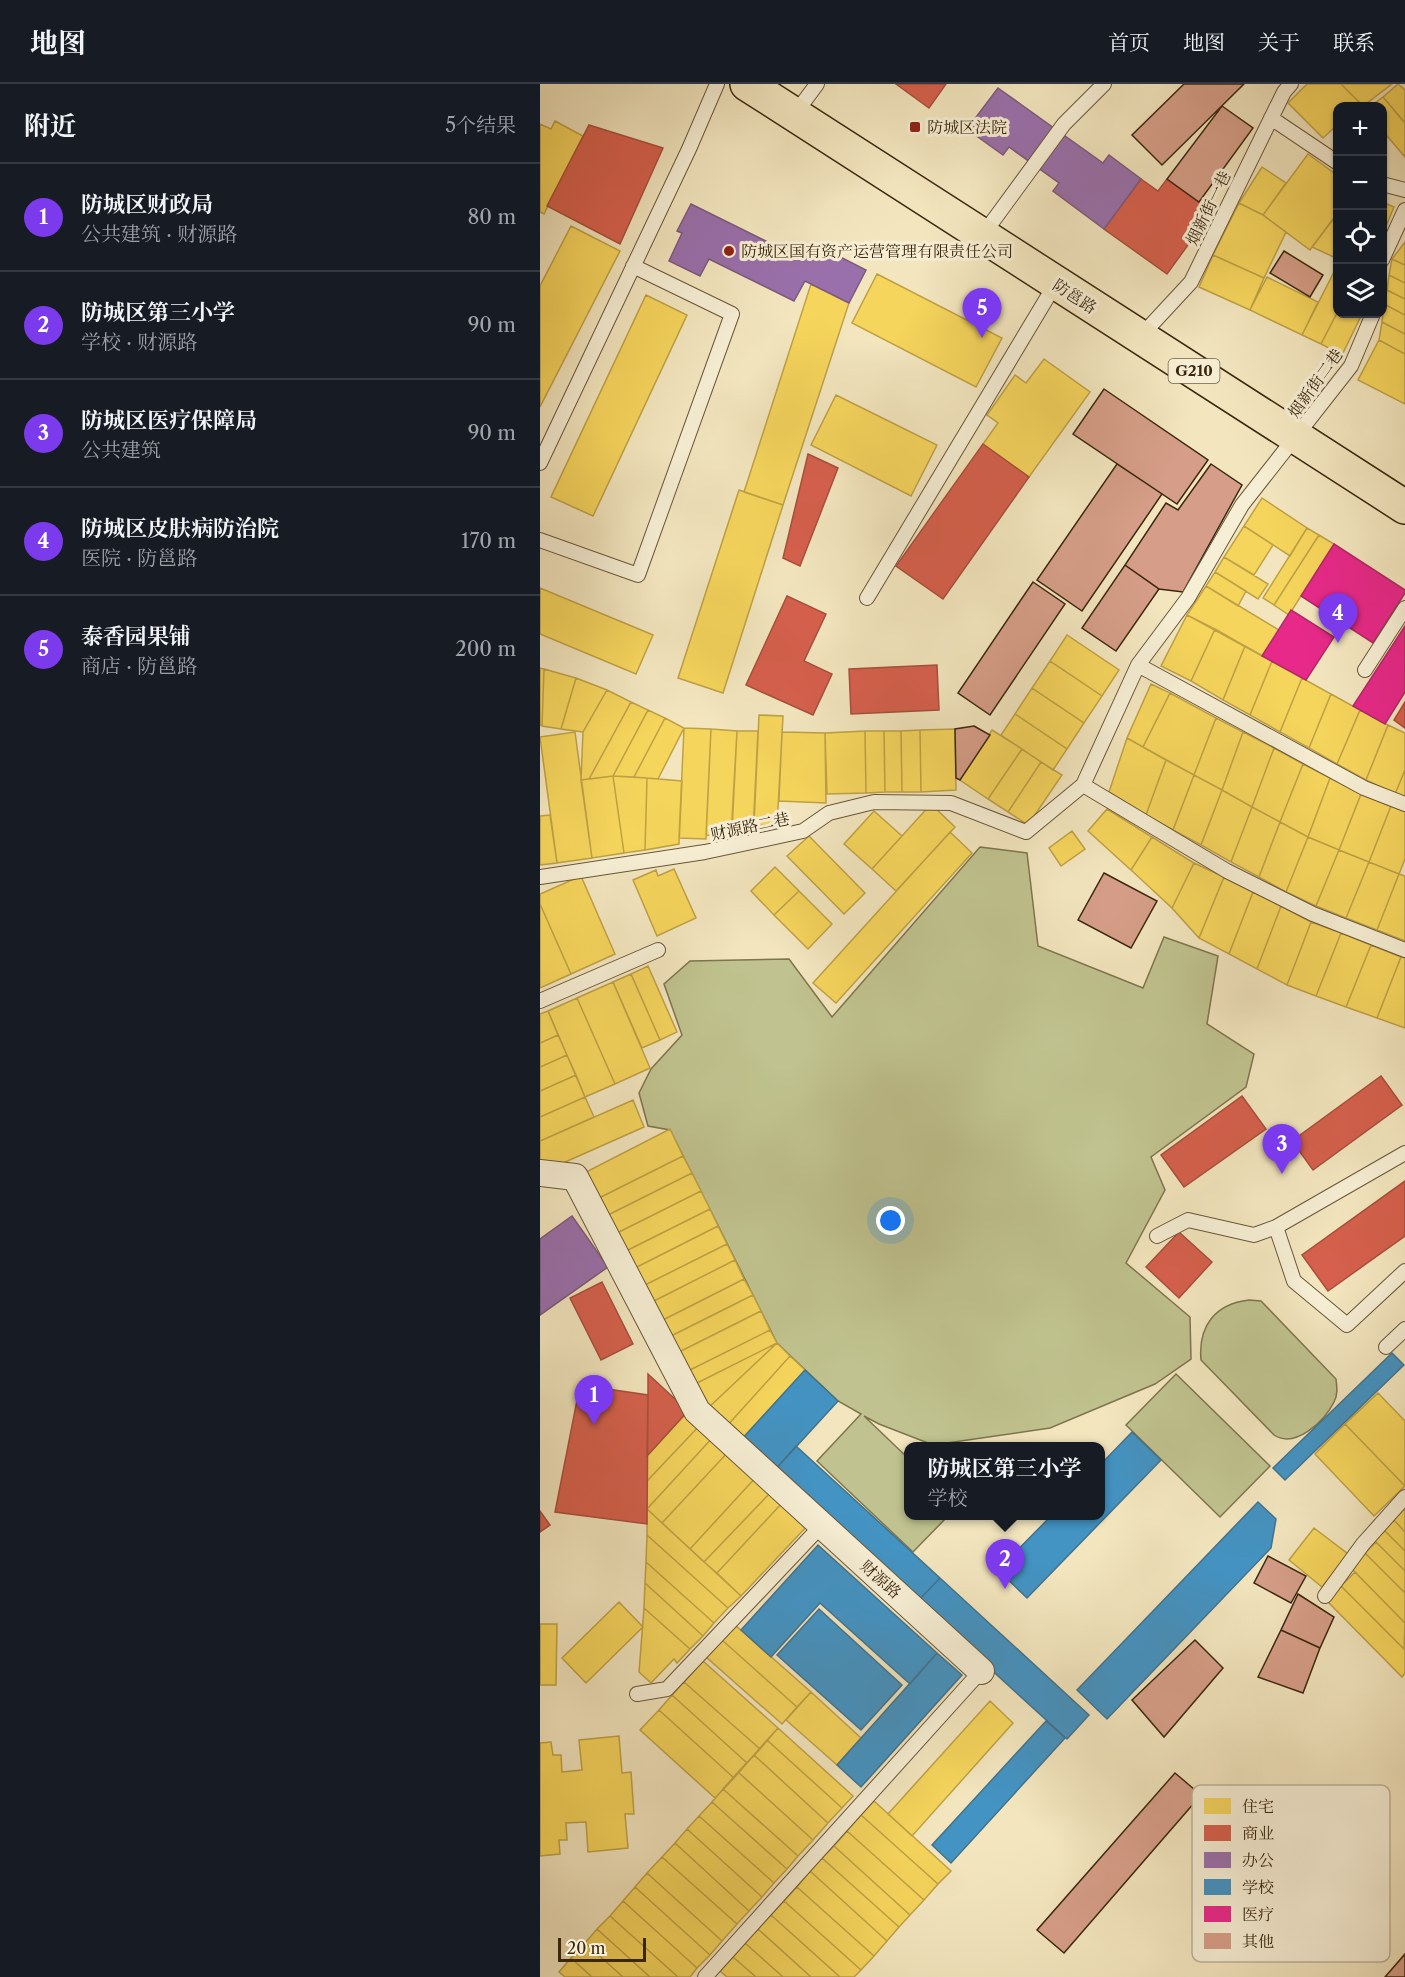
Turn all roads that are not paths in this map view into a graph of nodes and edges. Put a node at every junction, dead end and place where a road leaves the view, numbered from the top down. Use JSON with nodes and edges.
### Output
{"nodes":[{"id":1,"x":717,"y":84,"type":"edge"},
{"id":2,"x":747,"y":84,"type":"edge"},
{"id":3,"x":817,"y":84,"type":"edge"},
{"id":4,"x":1104,"y":84,"type":"edge"},
{"id":5,"x":1291,"y":84,"type":"edge"},
{"id":6,"x":794,"y":115,"type":"junction"},
{"id":7,"x":1271,"y":118,"type":"junction"},
{"id":8,"x":1333,"y":160,"type":"edge"},
{"id":9,"x":1387,"y":185,"type":"edge"},
{"id":10,"x":1405,"y":190,"type":"edge"},
{"id":11,"x":1405,"y":210,"type":"edge"},
{"id":12,"x":982,"y":236,"type":"junction"},
{"id":13,"x":1387,"y":251,"type":"edge"},
{"id":14,"x":633,"y":266,"type":"junction"},
{"id":15,"x":1056,"y":283,"type":"junction"},
{"id":16,"x":1371,"y":318,"type":"edge"},
{"id":17,"x":1140,"y":337,"type":"junction"},
{"id":18,"x":1296,"y":437,"type":"junction"},
{"id":19,"x":540,"y":463,"type":"edge"},
{"id":20,"x":1405,"y":507,"type":"edge"},
{"id":21,"x":540,"y":540,"type":"edge"},
{"id":22,"x":867,"y":598,"type":"dead end"},
{"id":23,"x":1405,"y":608,"type":"edge"},
{"id":24,"x":1138,"y":665,"type":"junction"},
{"id":25,"x":1365,"y":670,"type":"dead end"},
{"id":26,"x":1083,"y":785,"type":"junction"},
{"id":27,"x":1405,"y":804,"type":"edge"},
{"id":28,"x":540,"y":877,"type":"edge"},
{"id":29,"x":658,"y":950,"type":"dead end"},
{"id":30,"x":1405,"y":950,"type":"edge"},
{"id":31,"x":540,"y":1001,"type":"edge"},
{"id":32,"x":1405,"y":1153,"type":"edge"},
{"id":33,"x":540,"y":1173,"type":"edge"},
{"id":34,"x":1276,"y":1227,"type":"junction"},
{"id":35,"x":1156,"y":1236,"type":"dead end"},
{"id":36,"x":1405,"y":1271,"type":"edge"},
{"id":37,"x":1405,"y":1329,"type":"edge"},
{"id":38,"x":1386,"y":1347,"type":"dead end"},
{"id":39,"x":1405,"y":1497,"type":"edge"},
{"id":40,"x":822,"y":1525,"type":"junction"},
{"id":41,"x":1325,"y":1596,"type":"dead end"},
{"id":42,"x":981,"y":1671,"type":"joint"},
{"id":43,"x":637,"y":1694,"type":"dead end"},
{"id":44,"x":705,"y":1977,"type":"edge"}],
"edges":[{"from":1,"to":14,"type":"lane"},
{"from":2,"to":6,"type":"highway","name":"防邕路","number":"G210"},
{"from":3,"to":6,"type":"lane"},
{"from":4,"to":12,"type":"lane"},
{"from":5,"to":7,"type":"lane","name":"烟新街一巷"},
{"from":6,"to":12,"type":"highway","name":"防邕路","number":"G210"},
{"from":7,"to":8,"type":"lane"},
{"from":7,"to":17,"type":"lane","name":"烟新街一巷"},
{"from":9,"to":10,"type":"lane"},
{"from":11,"to":13,"type":"lane"},
{"from":12,"to":15,"type":"highway","name":"防邕路","number":"G210"},
{"from":14,"to":19,"type":"lane"},
{"from":14,"to":21,"type":"lane"},
{"from":15,"to":17,"type":"highway","name":"防邕路","number":"G210"},
{"from":15,"to":22,"type":"lane"},
{"from":16,"to":18,"type":"lane","name":"烟新街二巷"},
{"from":17,"to":18,"type":"highway","name":"防邕路","number":"G210"},
{"from":18,"to":20,"type":"highway","name":"防邕路","number":"G210"},
{"from":18,"to":24,"type":"lane","name":"烟新街二巷"},
{"from":23,"to":25,"type":"lane"},
{"from":24,"to":26,"type":"lane","name":"烟新街二巷"},
{"from":24,"to":27,"type":"lane"},
{"from":26,"to":28,"type":"lane","name":"财源路二巷"},
{"from":26,"to":30,"type":"lane"},
{"from":29,"to":31,"type":"lane"},
{"from":32,"to":34,"type":"lane"},
{"from":33,"to":40,"type":"street","name":"财源路"},
{"from":34,"to":35,"type":"lane"},
{"from":34,"to":36,"type":"lane"},
{"from":37,"to":38,"type":"lane"},
{"from":39,"to":41,"type":"lane"},
{"from":40,"to":42,"type":"street","name":"财源路"},
{"from":40,"to":43,"type":"lane"},
{"from":42,"to":44,"type":"lane","name":"财源路"}]}
